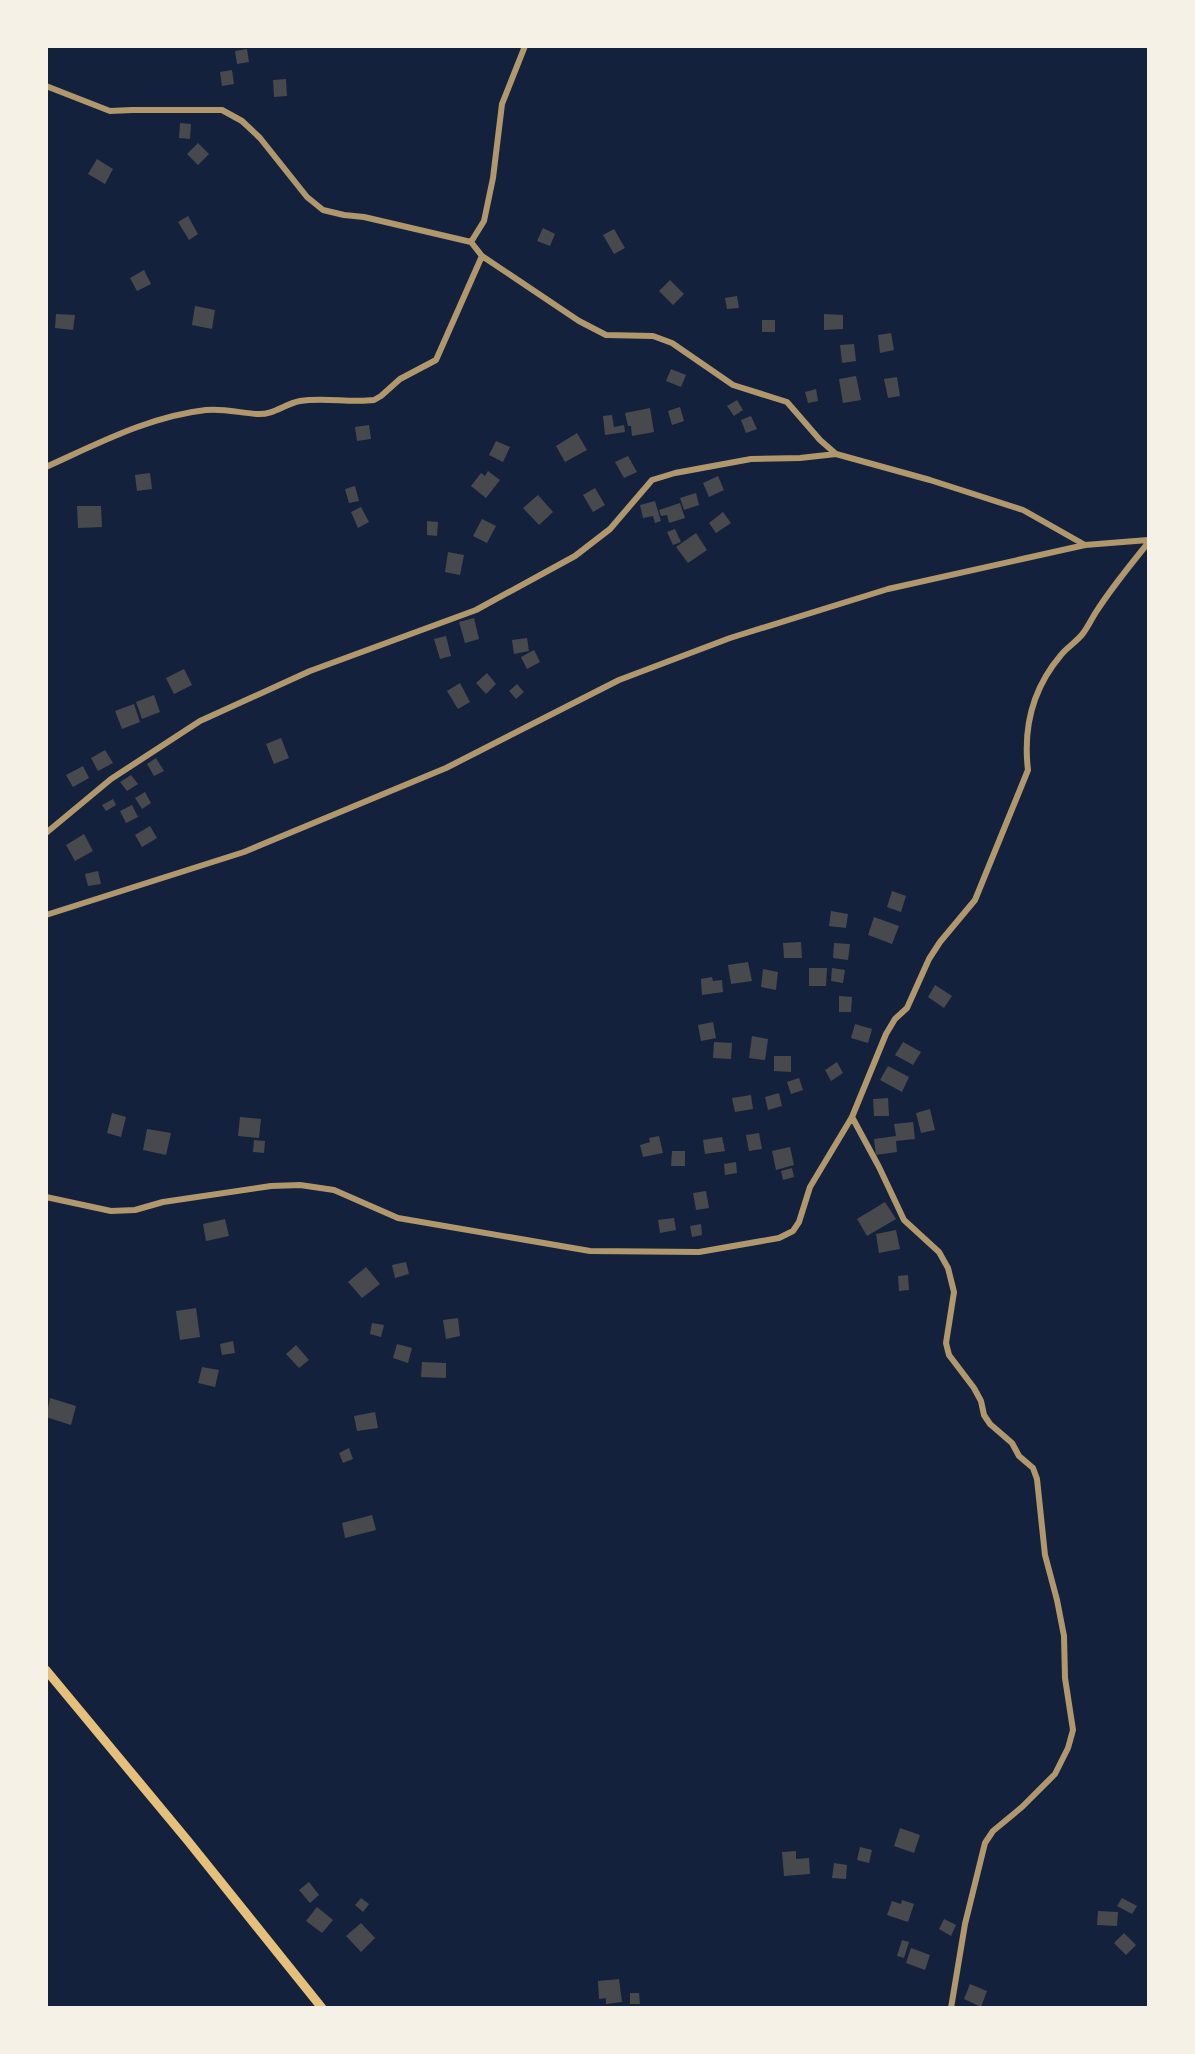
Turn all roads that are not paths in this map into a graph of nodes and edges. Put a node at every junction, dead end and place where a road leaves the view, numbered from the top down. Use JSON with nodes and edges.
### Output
{"nodes":[{"id":1,"x":525,"y":46,"type":"edge"},
{"id":2,"x":46,"y":87,"type":"edge"},
{"id":3,"x":471,"y":242,"type":"junction"},
{"id":4,"x":482,"y":256,"type":"junction"},
{"id":5,"x":836,"y":453,"type":"junction"},
{"id":6,"x":46,"y":467,"type":"edge"},
{"id":7,"x":1149,"y":542,"type":"edge"},
{"id":8,"x":1084,"y":544,"type":"junction"},
{"id":9,"x":46,"y":833,"type":"edge"},
{"id":10,"x":46,"y":915,"type":"edge"},
{"id":11,"x":852,"y":1117,"type":"junction"},
{"id":12,"x":46,"y":1197,"type":"edge"},
{"id":13,"x":46,"y":1670,"type":"edge"},
{"id":14,"x":322,"y":2007,"type":"edge"},
{"id":15,"x":951,"y":2007,"type":"edge"}],
"edges":[{"from":1,"to":3,"type":"street"},
{"from":2,"to":3,"type":"street"},
{"from":3,"to":4,"type":"street"},
{"from":4,"to":5,"type":"street"},
{"from":4,"to":6,"type":"street"},
{"from":5,"to":8,"type":"street"},
{"from":5,"to":9,"type":"street"},
{"from":7,"to":8,"type":"street"},
{"from":7,"to":11,"type":"street"},
{"from":8,"to":10,"type":"street"},
{"from":11,"to":12,"type":"street"},
{"from":11,"to":15,"type":"street"},
{"from":13,"to":14,"type":"main road"}]}
